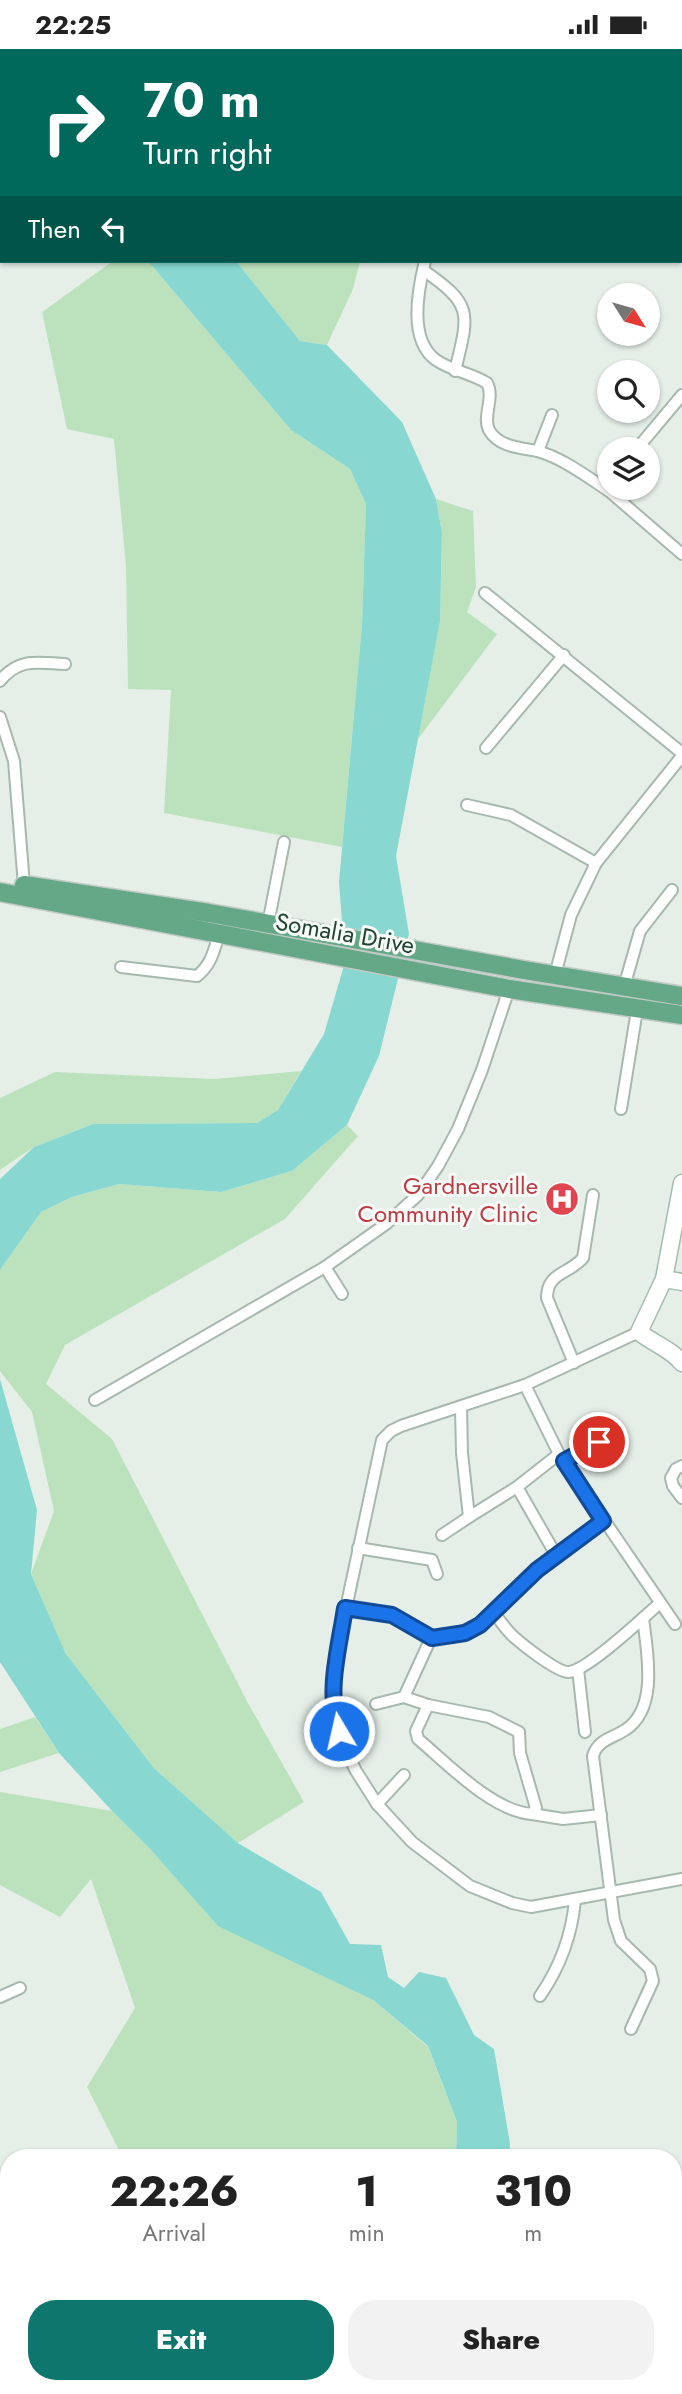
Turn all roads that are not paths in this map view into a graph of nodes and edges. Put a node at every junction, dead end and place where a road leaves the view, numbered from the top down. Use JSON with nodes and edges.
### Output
{"nodes":[{"id":1,"x":424,"y":265,"type":"edge"},
{"id":2,"x":455,"y":371,"type":"junction"},
{"id":3,"x":682,"y":395,"type":"edge"},
{"id":4,"x":552,"y":415,"type":"dead end"},
{"id":5,"x":647,"y":437,"type":"edge"},
{"id":6,"x":538,"y":451,"type":"junction"},
{"id":7,"x":597,"y":482,"type":"edge"},
{"id":8,"x":621,"y":500,"type":"edge"},
{"id":9,"x":682,"y":554,"type":"edge"},
{"id":10,"x":485,"y":593,"type":"dead end"},
{"id":11,"x":564,"y":655,"type":"junction"},
{"id":12,"x":65,"y":664,"type":"dead end"},
{"id":13,"x":0,"y":681,"type":"edge"},
{"id":14,"x":0,"y":717,"type":"edge"},
{"id":15,"x":486,"y":748,"type":"dead end"},
{"id":16,"x":682,"y":754,"type":"edge"},
{"id":17,"x":467,"y":805,"type":"dead end"},
{"id":18,"x":284,"y":842,"type":"dead end"},
{"id":19,"x":596,"y":863,"type":"junction"},
{"id":20,"x":0,"y":881,"type":"edge"},
{"id":21,"x":24,"y":885,"type":"junction"},
{"id":22,"x":672,"y":890,"type":"dead end"},
{"id":23,"x":0,"y":893,"type":"edge"},
{"id":24,"x":268,"y":924,"type":"junction"},
{"id":25,"x":219,"y":934,"type":"junction"},
{"id":26,"x":121,"y":967,"type":"dead end"},
{"id":27,"x":555,"y":975,"type":"junction"},
{"id":28,"x":624,"y":987,"type":"junction"},
{"id":29,"x":509,"y":989,"type":"junction"},
{"id":30,"x":682,"y":996,"type":"edge"},
{"id":31,"x":637,"y":1010,"type":"junction"},
{"id":32,"x":682,"y":1015,"type":"edge"},
{"id":33,"x":621,"y":1109,"type":"dead end"},
{"id":34,"x":682,"y":1183,"type":"edge"},
{"id":35,"x":593,"y":1195,"type":"dead end"},
{"id":36,"x":325,"y":1267,"type":"junction"},
{"id":37,"x":664,"y":1279,"type":"junction"},
{"id":38,"x":682,"y":1282,"type":"edge"},
{"id":39,"x":342,"y":1294,"type":"dead end"},
{"id":40,"x":639,"y":1332,"type":"junction"},
{"id":41,"x":679,"y":1352,"type":"edge"},
{"id":42,"x":574,"y":1363,"type":"junction"},
{"id":43,"x":525,"y":1385,"type":"junction"},
{"id":44,"x":95,"y":1400,"type":"dead end"},
{"id":45,"x":461,"y":1407,"type":"junction"},
{"id":46,"x":617,"y":1432,"type":"dead end"},
{"id":47,"x":562,"y":1458,"type":"junction"},
{"id":48,"x":682,"y":1466,"type":"edge"},
{"id":49,"x":517,"y":1487,"type":"junction"},
{"id":50,"x":682,"y":1498,"type":"edge"},
{"id":51,"x":469,"y":1517,"type":"junction"},
{"id":52,"x":603,"y":1521,"type":"junction"},
{"id":53,"x":442,"y":1535,"type":"dead end"},
{"id":54,"x":358,"y":1548,"type":"junction"},
{"id":55,"x":556,"y":1555,"type":"junction"},
{"id":56,"x":437,"y":1574,"type":"dead end"},
{"id":57,"x":660,"y":1603,"type":"junction"},
{"id":58,"x":345,"y":1608,"type":"junction"},
{"id":59,"x":493,"y":1612,"type":"junction"},
{"id":60,"x":643,"y":1618,"type":"junction"},
{"id":61,"x":675,"y":1624,"type":"dead end"},
{"id":62,"x":432,"y":1638,"type":"junction"},
{"id":63,"x":578,"y":1669,"type":"junction"},
{"id":64,"x":404,"y":1697,"type":"junction"},
{"id":65,"x":376,"y":1704,"type":"dead end"},
{"id":66,"x":428,"y":1705,"type":"junction"},
{"id":67,"x":585,"y":1732,"type":"dead end"},
{"id":68,"x":404,"y":1775,"type":"dead end"},
{"id":69,"x":377,"y":1804,"type":"junction"},
{"id":70,"x":532,"y":1814,"type":"junction"},
{"id":71,"x":601,"y":1815,"type":"junction"},
{"id":72,"x":682,"y":1879,"type":"edge"},
{"id":73,"x":612,"y":1891,"type":"junction"},
{"id":74,"x":575,"y":1900,"type":"junction"},
{"id":75,"x":20,"y":1988,"type":"dead end"},
{"id":76,"x":540,"y":1996,"type":"dead end"},
{"id":77,"x":0,"y":1997,"type":"edge"},
{"id":78,"x":631,"y":2029,"type":"dead end"}],
"edges":[{"from":1,"to":2,"type":"street"},
{"from":1,"to":2,"type":"street"},
{"from":2,"to":6,"type":"street"},
{"from":3,"to":5,"type":"street"},
{"from":4,"to":6,"type":"street"},
{"from":6,"to":7,"type":"street"},
{"from":8,"to":9,"type":"street"},
{"from":10,"to":11,"type":"street"},
{"from":11,"to":15,"type":"street"},
{"from":11,"to":16,"type":"street"},
{"from":12,"to":13,"type":"street"},
{"from":14,"to":21,"type":"street"},
{"from":16,"to":19,"type":"street"},
{"from":17,"to":19,"type":"street"},
{"from":18,"to":24,"type":"street"},
{"from":19,"to":27,"type":"street"},
{"from":20,"to":21,"type":"main road","name":"Somalia Drive"},
{"from":21,"to":24,"type":"main road","name":"Somalia Drive"},
{"from":22,"to":28,"type":"street"},
{"from":23,"to":25,"type":"main road","name":"Somalia Drive"},
{"from":24,"to":27,"type":"main road","name":"Somalia Drive"},
{"from":25,"to":26,"type":"street"},
{"from":25,"to":29,"type":"main road","name":"Somalia Drive"},
{"from":27,"to":28,"type":"main road","name":"Somalia Drive"},
{"from":28,"to":30,"type":"main road","name":"Somalia Drive"},
{"from":29,"to":31,"type":"main road","name":"Somalia Drive"},
{"from":29,"to":36,"type":"street"},
{"from":31,"to":32,"type":"main road","name":"Somalia Drive"},
{"from":31,"to":33,"type":"street"},
{"from":34,"to":37,"type":"street"},
{"from":35,"to":42,"type":"street"},
{"from":36,"to":39,"type":"street"},
{"from":36,"to":44,"type":"street"},
{"from":37,"to":38,"type":"street"},
{"from":37,"to":40,"type":"street"},
{"from":40,"to":41,"type":"street"},
{"from":40,"to":42,"type":"street"},
{"from":42,"to":43,"type":"street"},
{"from":43,"to":45,"type":"street"},
{"from":43,"to":47,"type":"street"},
{"from":45,"to":51,"type":"street"},
{"from":45,"to":54,"type":"street"},
{"from":46,"to":47,"type":"street"},
{"from":47,"to":49,"type":"street"},
{"from":47,"to":52,"type":"street"},
{"from":48,"to":50,"type":"street"},
{"from":49,"to":51,"type":"street"},
{"from":49,"to":55,"type":"street"},
{"from":51,"to":53,"type":"street"},
{"from":52,"to":55,"type":"street"},
{"from":52,"to":57,"type":"street"},
{"from":54,"to":56,"type":"street"},
{"from":54,"to":58,"type":"street"},
{"from":55,"to":59,"type":"street"},
{"from":57,"to":60,"type":"street"},
{"from":57,"to":61,"type":"street"},
{"from":58,"to":62,"type":"street"},
{"from":58,"to":69,"type":"street"},
{"from":59,"to":62,"type":"street"},
{"from":59,"to":63,"type":"street"},
{"from":60,"to":63,"type":"street"},
{"from":60,"to":71,"type":"street"},
{"from":62,"to":64,"type":"street"},
{"from":63,"to":67,"type":"street"},
{"from":64,"to":65,"type":"street"},
{"from":64,"to":66,"type":"street"},
{"from":66,"to":70,"type":"street"},
{"from":66,"to":70,"type":"street"},
{"from":68,"to":69,"type":"street"},
{"from":69,"to":74,"type":"street"},
{"from":70,"to":71,"type":"street"},
{"from":71,"to":73,"type":"street"},
{"from":72,"to":73,"type":"street"},
{"from":73,"to":74,"type":"street"},
{"from":73,"to":78,"type":"street"},
{"from":74,"to":76,"type":"street"},
{"from":75,"to":77,"type":"street"}]}
